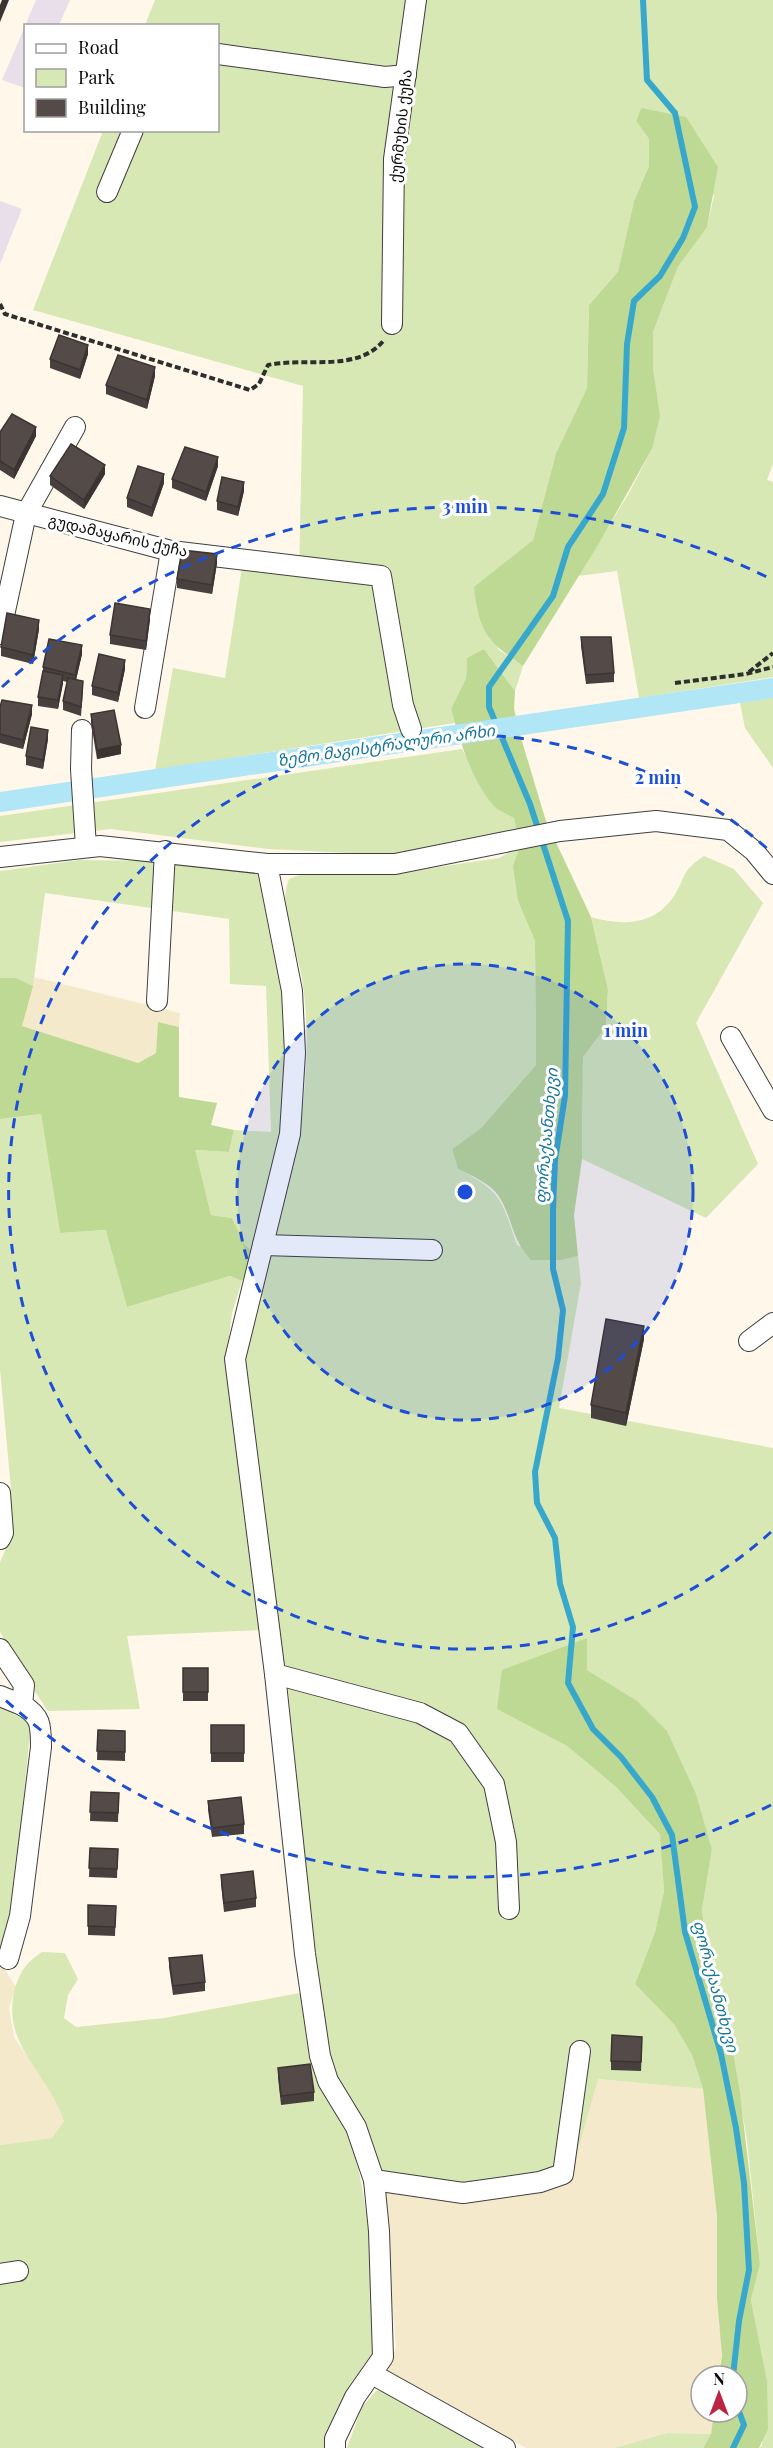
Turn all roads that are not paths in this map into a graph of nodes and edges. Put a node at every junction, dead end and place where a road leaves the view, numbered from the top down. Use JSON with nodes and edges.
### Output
{"nodes":[{"id":1,"x":416,"y":0,"type":"edge"},
{"id":2,"x":219,"y":54,"type":"edge"},
{"id":3,"x":406,"y":75,"type":"junction"},
{"id":4,"x":132,"y":132,"type":"edge"},
{"id":5,"x":106,"y":192,"type":"dead end"},
{"id":6,"x":392,"y":324,"type":"road end"},
{"id":7,"x":75,"y":427,"type":"dead end"},
{"id":8,"x":0,"y":506,"type":"edge"},
{"id":9,"x":26,"y":514,"type":"junction"},
{"id":10,"x":171,"y":551,"type":"junction"},
{"id":11,"x":0,"y":634,"type":"edge"},
{"id":12,"x":146,"y":708,"type":"dead end"},
{"id":13,"x":82,"y":729,"type":"dead end"},
{"id":14,"x":411,"y":729,"type":"dead end"},
{"id":15,"x":85,"y":840,"type":"junction"},
{"id":16,"x":165,"y":851,"type":"junction"},
{"id":17,"x":0,"y":857,"type":"edge"},
{"id":18,"x":267,"y":864,"type":"junction"},
{"id":19,"x":773,"y":874,"type":"edge"},
{"id":20,"x":157,"y":1001,"type":"dead end"},
{"id":21,"x":731,"y":1037,"type":"dead end"},
{"id":22,"x":773,"y":1110,"type":"edge"},
{"id":23,"x":263,"y":1245,"type":"junction"},
{"id":24,"x":432,"y":1250,"type":"dead end"},
{"id":25,"x":773,"y":1323,"type":"edge"},
{"id":26,"x":749,"y":1341,"type":"dead end"},
{"id":27,"x":0,"y":1492,"type":"edge"},
{"id":28,"x":0,"y":1539,"type":"edge"},
{"id":29,"x":0,"y":1648,"type":"edge"},
{"id":30,"x":276,"y":1674,"type":"junction"},
{"id":31,"x":0,"y":1696,"type":"edge"},
{"id":32,"x":22,"y":1705,"type":"junction"},
{"id":33,"x":509,"y":1909,"type":"dead end"},
{"id":34,"x":8,"y":1959,"type":"dead end"},
{"id":35,"x":580,"y":2051,"type":"dead end"},
{"id":36,"x":374,"y":2180,"type":"junction"},
{"id":37,"x":372,"y":2374,"type":"junction"},
{"id":38,"x":335,"y":2448,"type":"edge"},
{"id":39,"x":505,"y":2448,"type":"edge"}],
"edges":[{"from":1,"to":3,"type":"street","name":"ქურმუხის ქუჩა"},
{"from":2,"to":3,"type":"street"},
{"from":3,"to":6,"type":"street","name":"ქურმუხის ქუჩა"},
{"from":4,"to":5,"type":"street"},
{"from":7,"to":9,"type":"street"},
{"from":8,"to":9,"type":"street","name":"გუდამაყარის ქუჩა"},
{"from":9,"to":10,"type":"street","name":"გუდამაყარის ქუჩა"},
{"from":9,"to":11,"type":"street"},
{"from":10,"to":12,"type":"street"},
{"from":10,"to":14,"type":"street","name":"გუდამაყარის ქუჩა"},
{"from":13,"to":15,"type":"street"},
{"from":15,"to":16,"type":"street"},
{"from":15,"to":17,"type":"street"},
{"from":16,"to":18,"type":"street"},
{"from":16,"to":20,"type":"street"},
{"from":18,"to":19,"type":"street"},
{"from":18,"to":23,"type":"street"},
{"from":21,"to":22,"type":"street"},
{"from":23,"to":24,"type":"street"},
{"from":23,"to":30,"type":"street"},
{"from":25,"to":26,"type":"street"},
{"from":27,"to":28,"type":"street"},
{"from":29,"to":32,"type":"street"},
{"from":30,"to":33,"type":"street"},
{"from":30,"to":36,"type":"street"},
{"from":31,"to":32,"type":"street"},
{"from":32,"to":34,"type":"street"},
{"from":35,"to":36,"type":"street"},
{"from":36,"to":37,"type":"street"},
{"from":37,"to":38,"type":"street"},
{"from":37,"to":39,"type":"street"}]}
